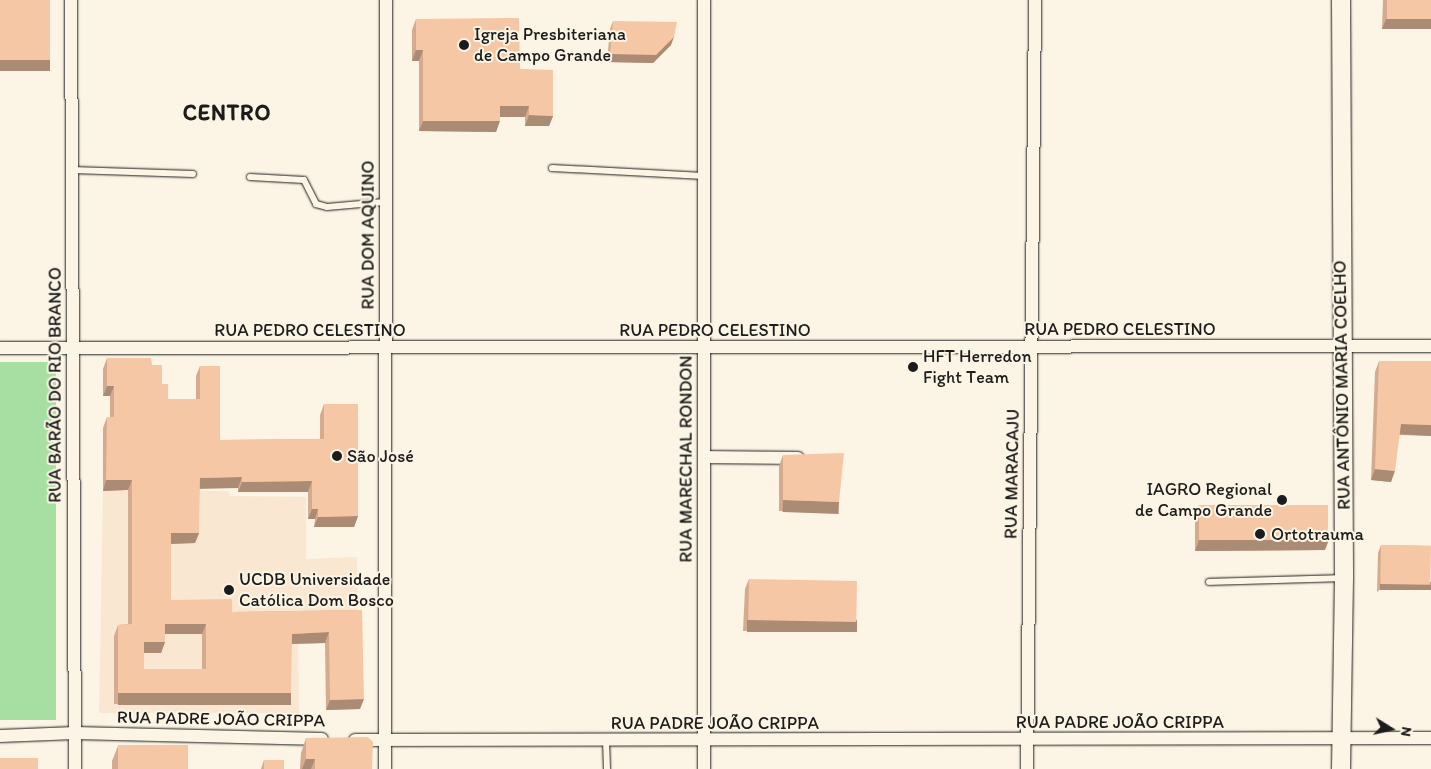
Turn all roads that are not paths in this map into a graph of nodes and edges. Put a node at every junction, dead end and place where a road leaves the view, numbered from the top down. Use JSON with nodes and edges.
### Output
{"nodes":[{"id":1,"x":71,"y":0,"type":"edge"},
{"id":2,"x":386,"y":0,"type":"edge"},
{"id":3,"x":704,"y":0,"type":"edge"},
{"id":4,"x":1035,"y":0,"type":"edge"},
{"id":5,"x":1340,"y":0,"type":"edge"},
{"id":6,"x":552,"y":168,"type":"dead end"},
{"id":7,"x":72,"y":170,"type":"junction"},
{"id":8,"x":193,"y":174,"type":"dead end"},
{"id":9,"x":704,"y":176,"type":"junction"},
{"id":10,"x":250,"y":177,"type":"dead end"},
{"id":11,"x":384,"y":202,"type":"junction"},
{"id":12,"x":1341,"y":346,"type":"junction"},
{"id":13,"x":1431,"y":346,"type":"edge"},
{"id":14,"x":704,"y":347,"type":"junction"},
{"id":15,"x":1031,"y":347,"type":"junction"},
{"id":16,"x":0,"y":348,"type":"edge"},
{"id":17,"x":71,"y":348,"type":"junction"},
{"id":18,"x":386,"y":348,"type":"junction"},
{"id":19,"x":704,"y":457,"type":"junction"},
{"id":20,"x":811,"y":458,"type":"edge"},
{"id":21,"x":1344,"y":578,"type":"junction"},
{"id":22,"x":1209,"y":582,"type":"dead end"},
{"id":23,"x":75,"y":734,"type":"junction"},
{"id":24,"x":0,"y":736,"type":"edge"},
{"id":25,"x":1431,"y":738,"type":"edge"},
{"id":26,"x":1341,"y":739,"type":"junction"},
{"id":27,"x":386,"y":740,"type":"junction"},
{"id":28,"x":606,"y":740,"type":"junction"},
{"id":29,"x":704,"y":740,"type":"junction"},
{"id":30,"x":1027,"y":740,"type":"junction"},
{"id":31,"x":75,"y":769,"type":"edge"},
{"id":32,"x":385,"y":769,"type":"edge"},
{"id":33,"x":607,"y":769,"type":"edge"},
{"id":34,"x":704,"y":769,"type":"edge"},
{"id":35,"x":1027,"y":769,"type":"edge"},
{"id":36,"x":1341,"y":769,"type":"edge"}],
"edges":[{"from":1,"to":7,"type":"street","name":"RUA BARÃO DO RIO BRANCO"},
{"from":2,"to":11,"type":"street","name":"RUA DOM AQUINO"},
{"from":3,"to":9,"type":"street","name":"RUA MARECHAL RONDON"},
{"from":4,"to":15,"type":"street","name":"RUA MARACAJU"},
{"from":5,"to":12,"type":"street","name":"RUA ANTÔNIO MARIA COELHO"},
{"from":6,"to":9,"type":"lane"},
{"from":7,"to":8,"type":"lane"},
{"from":7,"to":17,"type":"street","name":"RUA BARÃO DO RIO BRANCO"},
{"from":9,"to":14,"type":"street","name":"RUA MARECHAL RONDON"},
{"from":10,"to":11,"type":"lane"},
{"from":11,"to":18,"type":"street","name":"RUA DOM AQUINO"},
{"from":12,"to":13,"type":"street","name":"RUA PEDRO CELESTINO"},
{"from":12,"to":15,"type":"street","name":"RUA PEDRO CELESTINO"},
{"from":12,"to":21,"type":"street","name":"RUA ANTÔNIO MARIA COELHO"},
{"from":14,"to":15,"type":"street","name":"RUA PEDRO CELESTINO"},
{"from":14,"to":18,"type":"street","name":"RUA PEDRO CELESTINO"},
{"from":14,"to":19,"type":"street","name":"RUA MARECHAL RONDON"},
{"from":15,"to":30,"type":"street","name":"RUA MARACAJU"},
{"from":16,"to":17,"type":"street","name":"RUA PEDRO CELESTINO"},
{"from":17,"to":18,"type":"street","name":"RUA PEDRO CELESTINO"},
{"from":17,"to":23,"type":"street","name":"RUA BARÃO DO RIO BRANCO"},
{"from":18,"to":27,"type":"street","name":"RUA DOM AQUINO"},
{"from":19,"to":20,"type":"street"},
{"from":19,"to":29,"type":"street","name":"RUA MARECHAL RONDON"},
{"from":21,"to":22,"type":"lane"},
{"from":21,"to":26,"type":"street","name":"RUA ANTÔNIO MARIA COELHO"},
{"from":23,"to":24,"type":"street","name":"RUA PADRE JOÃO CRIPPA"},
{"from":23,"to":27,"type":"street","name":"RUA PADRE JOÃO CRIPPA"},
{"from":23,"to":31,"type":"street","name":"RUA BARÃO DO RIO BRANCO"},
{"from":25,"to":26,"type":"street","name":"RUA PADRE JOÃO CRIPPA"},
{"from":26,"to":30,"type":"street","name":"RUA PADRE JOÃO CRIPPA"},
{"from":26,"to":36,"type":"street","name":"RUA ANTÔNIO MARIA COELHO"},
{"from":27,"to":28,"type":"street","name":"RUA PADRE JOÃO CRIPPA"},
{"from":27,"to":32,"type":"street","name":"RUA DOM AQUINO"},
{"from":28,"to":29,"type":"street","name":"RUA PADRE JOÃO CRIPPA"},
{"from":28,"to":33,"type":"lane"},
{"from":29,"to":30,"type":"street","name":"RUA PADRE JOÃO CRIPPA"},
{"from":29,"to":34,"type":"street","name":"RUA MARECHAL RONDON"},
{"from":30,"to":35,"type":"street","name":"RUA MARACAJU"}]}
